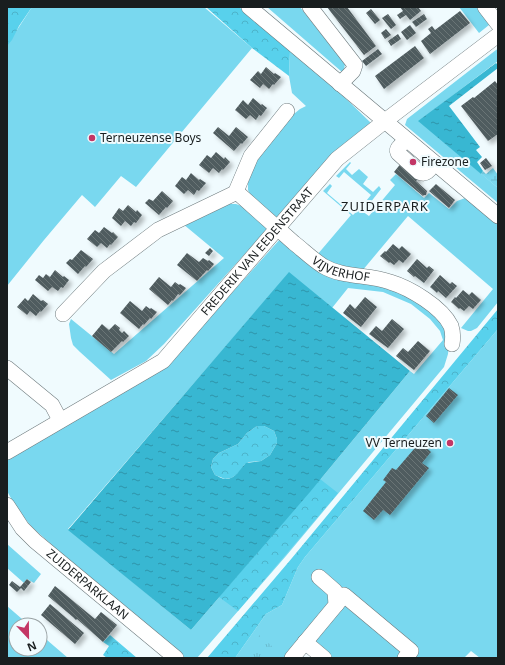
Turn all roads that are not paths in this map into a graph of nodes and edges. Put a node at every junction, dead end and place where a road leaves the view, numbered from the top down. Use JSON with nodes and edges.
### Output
{"nodes":[{"id":1,"x":249,"y":7,"type":"edge"},
{"id":2,"x":310,"y":7,"type":"edge"},
{"id":3,"x":485,"y":7,"type":"edge"},
{"id":4,"x":498,"y":24,"type":"edge"},
{"id":5,"x":498,"y":35,"type":"edge"},
{"id":6,"x":340,"y":84,"type":"junction"},
{"id":7,"x":287,"y":111,"type":"dead end"},
{"id":8,"x":385,"y":121,"type":"junction"},
{"id":9,"x":236,"y":192,"type":"junction"},
{"id":10,"x":498,"y":216,"type":"edge"},
{"id":11,"x":278,"y":229,"type":"junction"},
{"id":12,"x":62,"y":314,"type":"dead end"},
{"id":13,"x":452,"y":344,"type":"dead end"},
{"id":14,"x":7,"y":368,"type":"edge"},
{"id":15,"x":60,"y":420,"type":"junction"},
{"id":16,"x":7,"y":452,"type":"edge"},
{"id":17,"x":7,"y":505,"type":"edge"},
{"id":18,"x":319,"y":577,"type":"dead end"},
{"id":19,"x":336,"y":605,"type":"junction"},
{"id":20,"x":305,"y":642,"type":"junction"},
{"id":21,"x":176,"y":658,"type":"edge"},
{"id":22,"x":292,"y":658,"type":"edge"},
{"id":23,"x":324,"y":658,"type":"edge"},
{"id":24,"x":405,"y":658,"type":"edge"}],
"edges":[{"from":1,"to":6,"type":"street"},
{"from":2,"to":6,"type":"street"},
{"from":3,"to":4,"type":"street"},
{"from":5,"to":8,"type":"street","name":"FREDERIK VAN EEDENSTRAAT"},
{"from":6,"to":8,"type":"street"},
{"from":7,"to":9,"type":"street"},
{"from":8,"to":10,"type":"street"},
{"from":8,"to":11,"type":"street","name":"FREDERIK VAN EEDENSTRAAT"},
{"from":9,"to":11,"type":"street","name":"VIJVERHOF"},
{"from":9,"to":12,"type":"street"},
{"from":11,"to":13,"type":"street","name":"VIJVERHOF"},
{"from":11,"to":15,"type":"street","name":"FREDERIK VAN EEDENSTRAAT"},
{"from":14,"to":15,"type":"street"},
{"from":15,"to":16,"type":"street","name":"FREDERIK VAN EEDENSTRAAT"},
{"from":17,"to":21,"type":"street","name":"ZUIDERPARKLAAN"},
{"from":18,"to":19,"type":"street"},
{"from":19,"to":20,"type":"street"},
{"from":19,"to":24,"type":"street"},
{"from":20,"to":22,"type":"street"},
{"from":20,"to":23,"type":"street"}]}
